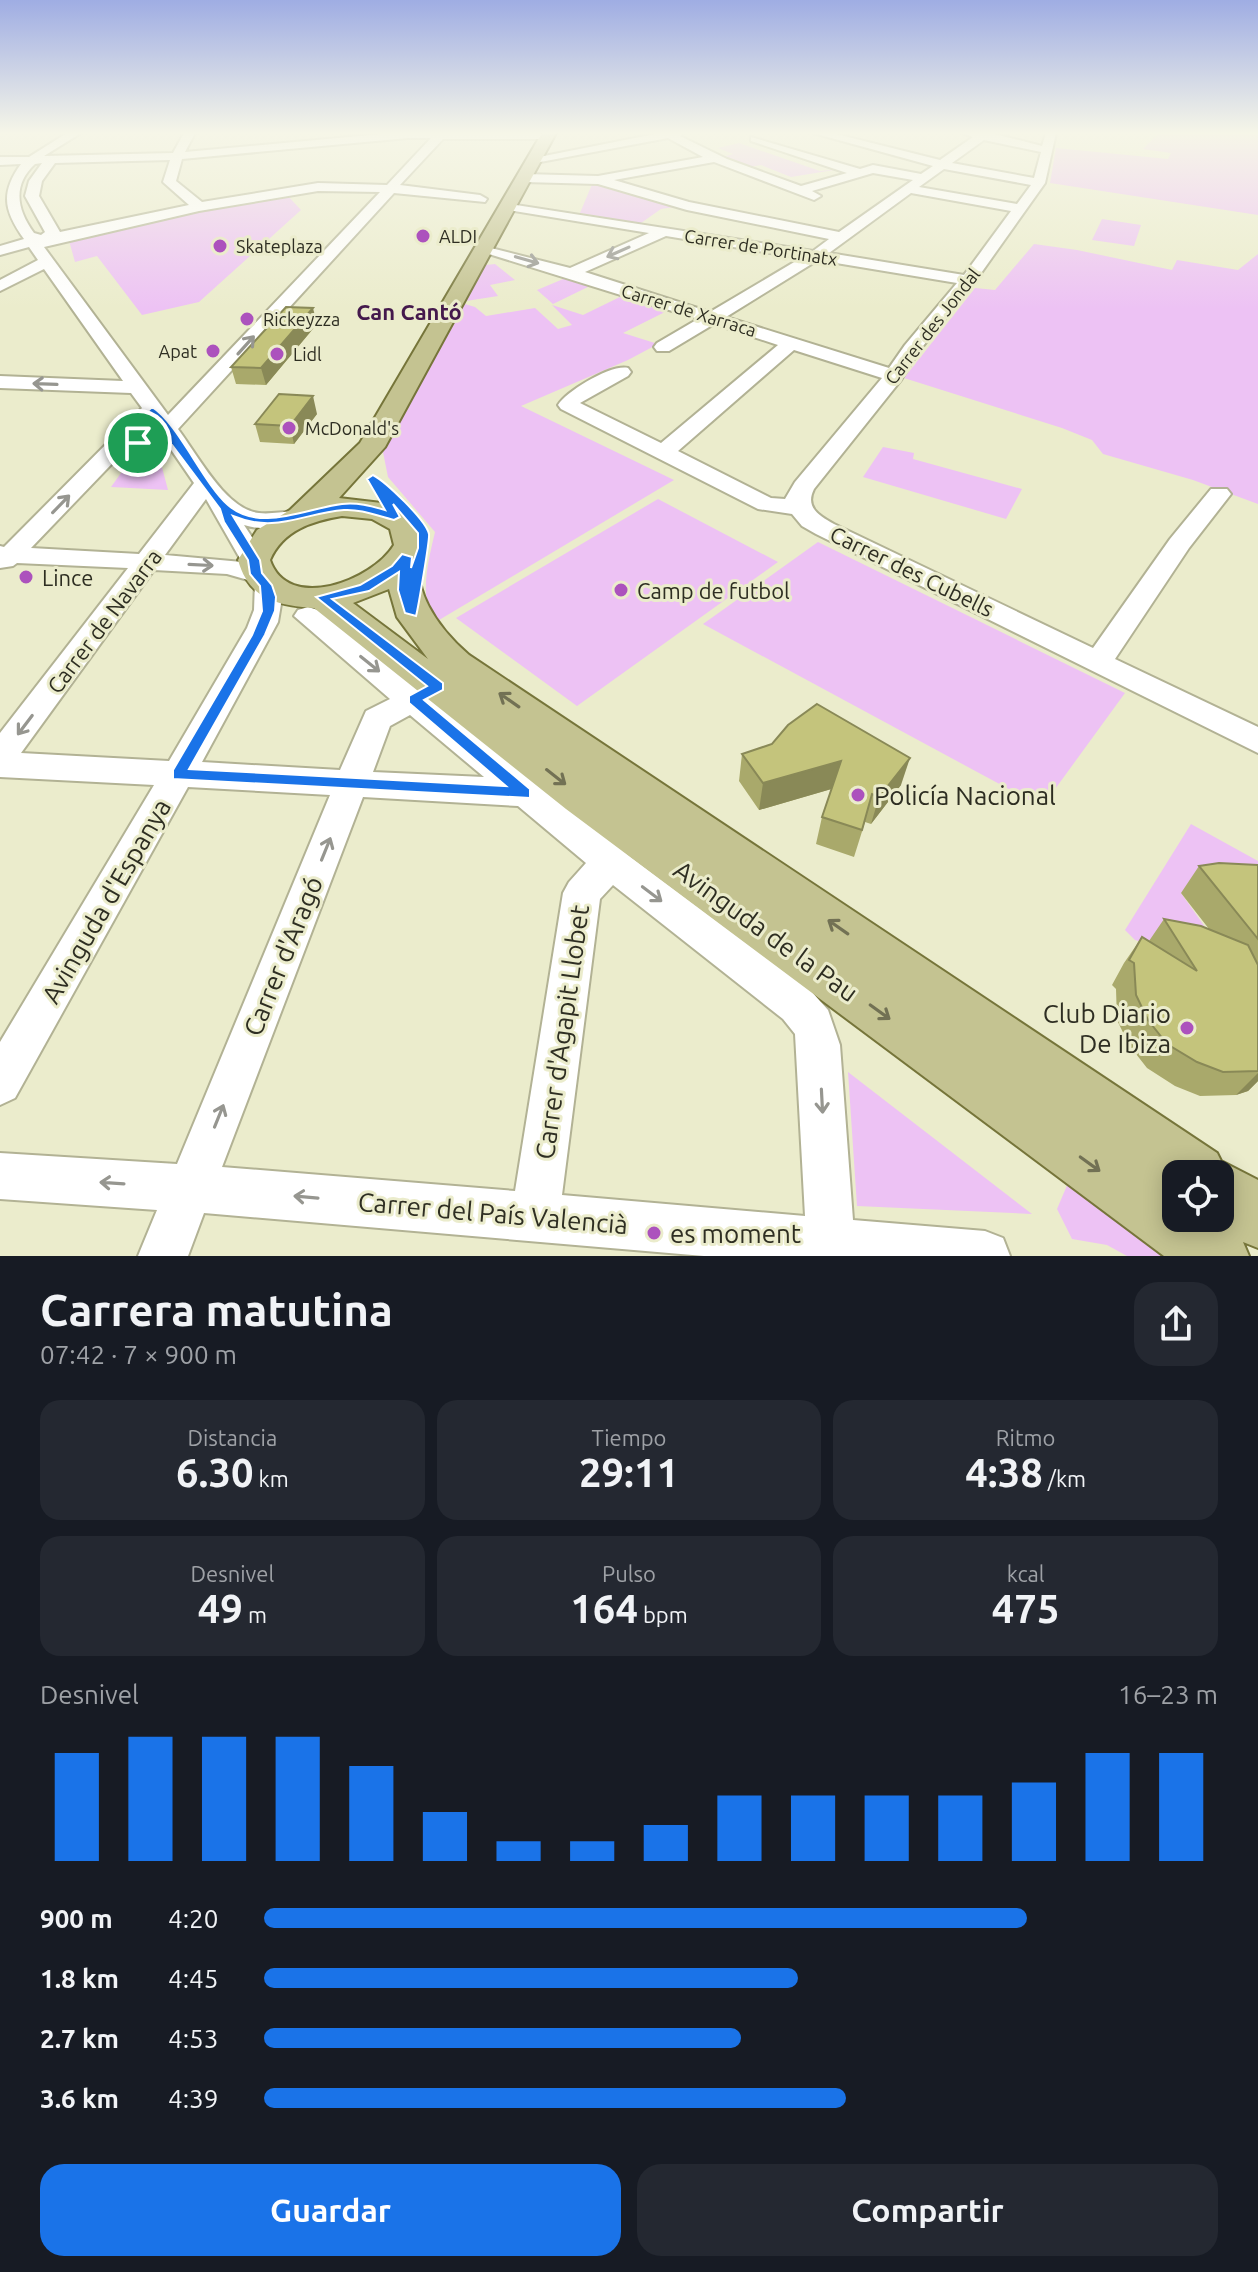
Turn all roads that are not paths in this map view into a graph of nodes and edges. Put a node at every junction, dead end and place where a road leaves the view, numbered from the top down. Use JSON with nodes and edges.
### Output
{"nodes":[{"id":1,"x":32,"y":192,"type":"edge"},
{"id":2,"x":181,"y":192,"type":"edge"},
{"id":3,"x":279,"y":192,"type":"edge"},
{"id":4,"x":388,"y":192,"type":"edge"},
{"id":5,"x":420,"y":192,"type":"edge"},
{"id":6,"x":516,"y":192,"type":"edge"},
{"id":7,"x":638,"y":192,"type":"edge"},
{"id":8,"x":803,"y":192,"type":"edge"},
{"id":9,"x":811,"y":192,"type":"edge"},
{"id":10,"x":906,"y":192,"type":"edge"},
{"id":11,"x":924,"y":192,"type":"edge"},
{"id":12,"x":1033,"y":192,"type":"edge"},
{"id":13,"x":807,"y":193,"type":"junction"},
{"id":14,"x":4,"y":194,"type":"edge"},
{"id":15,"x":480,"y":199,"type":"dead end"},
{"id":16,"x":508,"y":206,"type":"junction"},
{"id":17,"x":199,"y":207,"type":"junction"},
{"id":18,"x":1020,"y":209,"type":"junction"},
{"id":19,"x":753,"y":219,"type":"junction"},
{"id":20,"x":665,"y":231,"type":"junction"},
{"id":21,"x":842,"y":237,"type":"junction"},
{"id":22,"x":4,"y":250,"type":"edge"},
{"id":23,"x":41,"y":250,"type":"junction"},
{"id":24,"x":483,"y":250,"type":"junction"},
{"id":25,"x":815,"y":256,"type":"junction"},
{"id":26,"x":571,"y":273,"type":"junction"},
{"id":27,"x":968,"y":280,"type":"junction"},
{"id":28,"x":0,"y":286,"type":"edge"},
{"id":29,"x":716,"y":318,"type":"junction"},
{"id":30,"x":793,"y":342,"type":"junction"},
{"id":31,"x":663,"y":347,"type":"dead end"},
{"id":32,"x":124,"y":371,"type":"junction"},
{"id":33,"x":621,"y":372,"type":"dead end"},
{"id":34,"x":894,"y":376,"type":"junction"},
{"id":35,"x":0,"y":382,"type":"edge"},
{"id":36,"x":91,"y":385,"type":"junction"},
{"id":37,"x":136,"y":387,"type":"junction"},
{"id":38,"x":152,"y":410,"type":"junction"},
{"id":39,"x":170,"y":435,"type":"junction"},
{"id":40,"x":371,"y":447,"type":"junction"},
{"id":41,"x":110,"y":453,"type":"junction"},
{"id":42,"x":663,"y":453,"type":"junction"},
{"id":43,"x":373,"y":479,"type":"junction"},
{"id":44,"x":206,"y":483,"type":"junction"},
{"id":45,"x":1219,"y":494,"type":"dead end"},
{"id":46,"x":799,"y":508,"type":"junction"},
{"id":47,"x":225,"y":509,"type":"junction"},
{"id":48,"x":298,"y":517,"type":"junction"},
{"id":49,"x":394,"y":517,"type":"junction"},
{"id":50,"x":406,"y":557,"type":"junction"},
{"id":51,"x":4,"y":558,"type":"edge"},
{"id":52,"x":147,"y":563,"type":"junction"},
{"id":53,"x":258,"y":573,"type":"junction"},
{"id":54,"x":315,"y":604,"type":"junction"},
{"id":55,"x":411,"y":613,"type":"junction"},
{"id":56,"x":266,"y":628,"type":"junction"},
{"id":57,"x":1098,"y":662,"type":"junction"},
{"id":58,"x":426,"y":693,"type":"junction"},
{"id":59,"x":1258,"y":741,"type":"edge"},
{"id":60,"x":0,"y":757,"type":"edge"},
{"id":61,"x":0,"y":764,"type":"edge"},
{"id":62,"x":179,"y":775,"type":"junction"},
{"id":63,"x":352,"y":785,"type":"junction"},
{"id":64,"x":525,"y":793,"type":"junction"},
{"id":65,"x":618,"y":868,"type":"junction"},
{"id":66,"x":0,"y":1083,"type":"edge"},
{"id":67,"x":1176,"y":1160,"type":"edge"},
{"id":68,"x":0,"y":1176,"type":"edge"},
{"id":69,"x":190,"y":1188,"type":"junction"},
{"id":70,"x":1234,"y":1201,"type":"edge"},
{"id":71,"x":535,"y":1216,"type":"junction"},
{"id":72,"x":1258,"y":1217,"type":"edge"},
{"id":73,"x":831,"y":1249,"type":"edge"},
{"id":74,"x":163,"y":1256,"type":"edge"},
{"id":75,"x":985,"y":1256,"type":"edge"},
{"id":76,"x":1217,"y":1256,"type":"edge"}],
"edges":[{"from":1,"to":23,"type":"street"},
{"from":2,"to":17,"type":"street"},
{"from":3,"to":17,"type":"street"},
{"from":39,"to":4,"type":"street","one_way":true},
{"from":5,"to":15,"type":"street"},
{"from":6,"to":16,"type":"main road"},
{"from":7,"to":19,"type":"street"},
{"from":8,"to":13,"type":"street"},
{"from":9,"to":13,"type":"street"},
{"from":10,"to":21,"type":"street"},
{"from":11,"to":18,"type":"street"},
{"from":12,"to":18,"type":"street","name":"Carrer des Jondal"},
{"from":13,"to":19,"type":"street"},
{"from":14,"to":23,"type":"street"},
{"from":16,"to":20,"type":"street","name":"Carrer de Portinatx"},
{"from":16,"to":24,"type":"main road"},
{"from":17,"to":23,"type":"street"},
{"from":18,"to":27,"type":"street","name":"Carrer des Jondal"},
{"from":19,"to":21,"type":"street"},
{"from":20,"to":25,"type":"street","name":"Carrer de Portinatx"},
{"from":20,"to":26,"type":"street","one_way":true},
{"from":21,"to":25,"type":"street"},
{"from":22,"to":23,"type":"street"},
{"from":23,"to":28,"type":"street"},
{"from":23,"to":32,"type":"street"},
{"from":24,"to":26,"type":"street","name":"Carrer de Xarraca","one_way":true},
{"from":24,"to":40,"type":"main road"},
{"from":25,"to":27,"type":"street","name":"Carrer de Portinatx"},
{"from":25,"to":29,"type":"street"},
{"from":26,"to":29,"type":"street","name":"Carrer de Xarraca"},
{"from":27,"to":34,"type":"street","name":"Carrer des Jondal"},
{"from":29,"to":30,"type":"street","name":"Carrer de Xarraca"},
{"from":29,"to":31,"type":"street"},
{"from":30,"to":34,"type":"street","name":"Carrer de Xarraca"},
{"from":30,"to":42,"type":"street"},
{"from":32,"to":36,"type":"street"},
{"from":32,"to":37,"type":"street"},
{"from":33,"to":42,"type":"street","name":"Carrer des Cubells"},
{"from":34,"to":46,"type":"street","name":"Carrer des Jondal"},
{"from":36,"to":35,"type":"street","one_way":true},
{"from":36,"to":37,"type":"street"},
{"from":37,"to":38,"type":"street"},
{"from":38,"to":39,"type":"street"},
{"from":38,"to":41,"type":"street"},
{"from":39,"to":41,"type":"street"},
{"from":39,"to":44,"type":"street"},
{"from":40,"to":43,"type":"main road"},
{"from":40,"to":48,"type":"main road"},
{"from":51,"to":41,"type":"street","one_way":true},
{"from":42,"to":46,"type":"street","name":"Carrer des Cubells"},
{"from":43,"to":49,"type":"main road"},
{"from":43,"to":55,"type":"main road"},
{"from":44,"to":47,"type":"street"},
{"from":44,"to":52,"type":"street","name":"Carrer de Navarra"},
{"from":45,"to":57,"type":"street"},
{"from":46,"to":57,"type":"street","name":"Carrer des Cubells"},
{"from":47,"to":48,"type":"street"},
{"from":47,"to":53,"type":"street"},
{"from":48,"to":49,"type":"main road"},
{"from":48,"to":53,"type":"main road"},
{"from":49,"to":50,"type":"main road"},
{"from":50,"to":54,"type":"main road"},
{"from":50,"to":55,"type":"main road","name":"Avinguda de la Pau"},
{"from":51,"to":52,"type":"street"},
{"from":52,"to":53,"type":"street","one_way":true},
{"from":52,"to":60,"type":"street","name":"Carrer de Navarra","one_way":true},
{"from":53,"to":54,"type":"main road"},
{"from":53,"to":56,"type":"street","name":"Avinguda d'Espanya"},
{"from":54,"to":56,"type":"street"},
{"from":54,"to":58,"type":"street","name":"Avinguda de la Pau","one_way":true},
{"from":54,"to":58,"type":"main road","name":"Avinguda de la Pau"},
{"from":67,"to":55,"type":"main road","name":"Avinguda de la Pau","one_way":true},
{"from":56,"to":62,"type":"street","name":"Avinguda d'Espanya"},
{"from":57,"to":59,"type":"street","name":"Carrer des Cubells"},
{"from":58,"to":63,"type":"street","name":"Carrer d'Aragó"},
{"from":58,"to":64,"type":"street","name":"Avinguda de la Pau"},
{"from":58,"to":76,"type":"main road","name":"Avinguda de la Pau","one_way":true},
{"from":61,"to":62,"type":"street"},
{"from":62,"to":63,"type":"street"},
{"from":62,"to":66,"type":"street","name":"Avinguda d'Espanya"},
{"from":63,"to":64,"type":"street"},
{"from":69,"to":63,"type":"street","name":"Carrer d'Aragó","one_way":true},
{"from":64,"to":65,"type":"street","name":"Avinguda de la Pau"},
{"from":65,"to":71,"type":"street","name":"Carrer d'Agapit Llobet"},
{"from":65,"to":73,"type":"street","name":"Avinguda de la Pau","one_way":true},
{"from":69,"to":68,"type":"street","name":"Carrer del País Valencià","one_way":true},
{"from":71,"to":69,"type":"street","name":"Carrer del País Valencià","one_way":true},
{"from":69,"to":74,"type":"street","name":"Carrer d'Aragó"},
{"from":70,"to":72,"type":"main road"},
{"from":71,"to":73,"type":"street","name":"Carrer del País Valencià"},
{"from":73,"to":75,"type":"street","name":"Carrer del País Valencià"}]}
